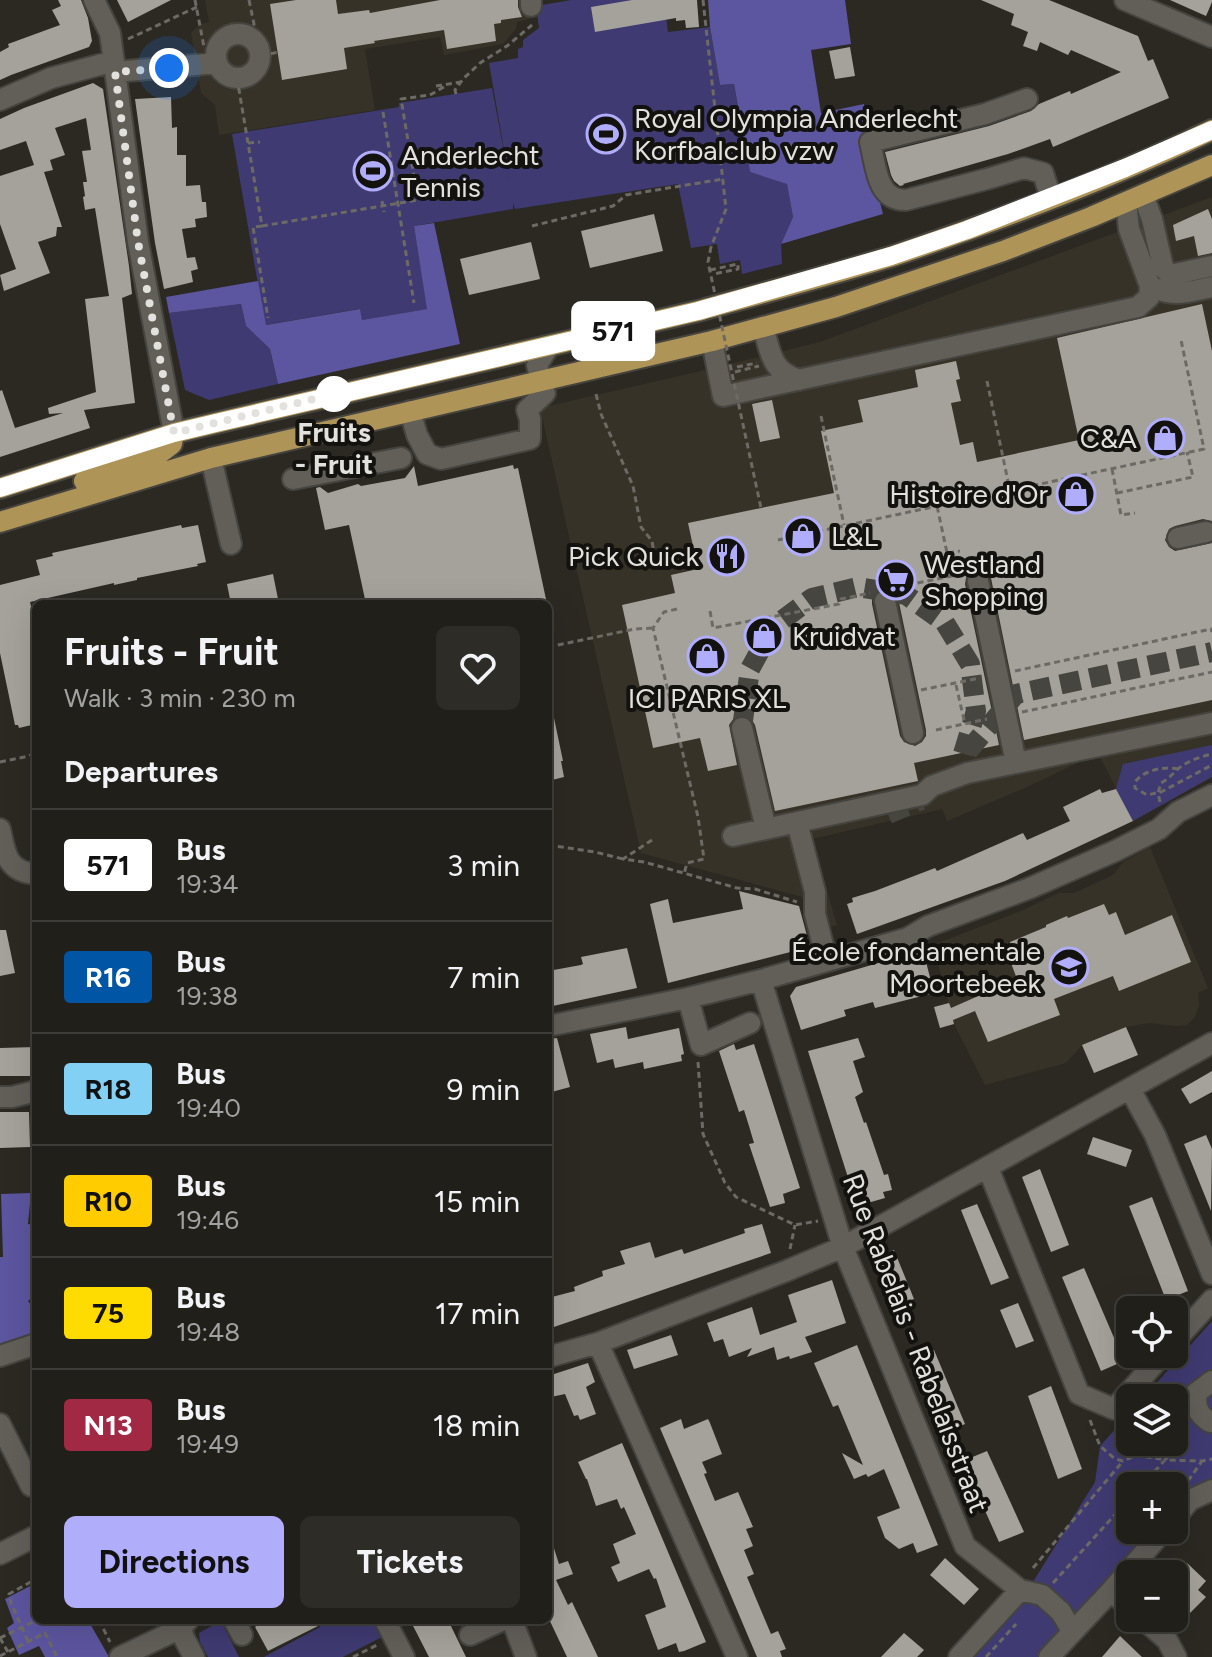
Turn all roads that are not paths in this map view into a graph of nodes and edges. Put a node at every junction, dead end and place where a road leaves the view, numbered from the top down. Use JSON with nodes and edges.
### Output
{"nodes":[{"id":1,"x":94,"y":0,"type":"edge"},
{"id":2,"x":1125,"y":0,"type":"edge"},
{"id":3,"x":1212,"y":37,"type":"edge"},
{"id":4,"x":113,"y":60,"type":"junction"},
{"id":5,"x":212,"y":63,"type":"junction"},
{"id":6,"x":1027,"y":99,"type":"dead end"},
{"id":7,"x":0,"y":100,"type":"edge"},
{"id":8,"x":1212,"y":130,"type":"edge"},
{"id":9,"x":1212,"y":165,"type":"edge"},
{"id":10,"x":1051,"y":198,"type":"junction"},
{"id":11,"x":1134,"y":198,"type":"junction"},
{"id":12,"x":1212,"y":266,"type":"edge"},
{"id":13,"x":1150,"y":286,"type":"junction"},
{"id":14,"x":1212,"y":287,"type":"edge"},
{"id":15,"x":763,"y":327,"type":"junction"},
{"id":16,"x":712,"y":341,"type":"junction"},
{"id":17,"x":549,"y":346,"type":"junction"},
{"id":18,"x":799,"y":380,"type":"junction"},
{"id":19,"x":543,"y":387,"type":"junction"},
{"id":20,"x":410,"y":411,"type":"junction"},
{"id":21,"x":174,"y":433,"type":"junction"},
{"id":22,"x":211,"y":458,"type":"junction"},
{"id":23,"x":401,"y":458,"type":"dead end"},
{"id":24,"x":293,"y":479,"type":"dead end"},
{"id":25,"x":0,"y":488,"type":"edge"},
{"id":26,"x":0,"y":516,"type":"edge"},
{"id":27,"x":0,"y":522,"type":"edge"},
{"id":28,"x":1206,"y":532,"type":"dead end"},
{"id":29,"x":1178,"y":538,"type":"dead end"},
{"id":30,"x":231,"y":544,"type":"dead end"},
{"id":31,"x":978,"y":581,"type":"dead end"},
{"id":32,"x":884,"y":594,"type":"road end"},
{"id":33,"x":1212,"y":723,"type":"edge"},
{"id":34,"x":742,"y":728,"type":"tunnel mouth"},
{"id":35,"x":913,"y":733,"type":"dead end"},
{"id":36,"x":1016,"y":763,"type":"junction"},
{"id":37,"x":1212,"y":795,"type":"edge"},
{"id":38,"x":888,"y":814,"type":"tunnel mouth"},
{"id":39,"x":799,"y":827,"type":"junction"},
{"id":40,"x":0,"y":829,"type":"edge"},
{"id":41,"x":766,"y":829,"type":"junction"},
{"id":42,"x":733,"y":836,"type":"dead end"},
{"id":43,"x":32,"y":874,"type":"edge"},
{"id":44,"x":834,"y":960,"type":"junction"},
{"id":45,"x":761,"y":980,"type":"junction"},
{"id":46,"x":688,"y":998,"type":"junction"},
{"id":47,"x":750,"y":1023,"type":"dead end"},
{"id":48,"x":552,"y":1025,"type":"edge"},
{"id":49,"x":1212,"y":1043,"type":"edge"},
{"id":50,"x":1130,"y":1089,"type":"junction"},
{"id":51,"x":32,"y":1092,"type":"edge"},
{"id":52,"x":0,"y":1097,"type":"edge"},
{"id":53,"x":988,"y":1168,"type":"junction"},
{"id":54,"x":843,"y":1247,"type":"junction"},
{"id":55,"x":1212,"y":1274,"type":"edge"},
{"id":56,"x":1212,"y":1300,"type":"edge"},
{"id":57,"x":1188,"y":1327,"type":"edge"},
{"id":58,"x":598,"y":1343,"type":"junction"},
{"id":59,"x":32,"y":1345,"type":"edge"},
{"id":60,"x":0,"y":1356,"type":"edge"},
{"id":61,"x":552,"y":1356,"type":"edge"},
{"id":62,"x":1151,"y":1368,"type":"edge"},
{"id":63,"x":1212,"y":1381,"type":"edge"},
{"id":64,"x":1208,"y":1420,"type":"edge"},
{"id":65,"x":0,"y":1424,"type":"edge"},
{"id":66,"x":32,"y":1481,"type":"edge"},
{"id":67,"x":1212,"y":1490,"type":"edge"},
{"id":68,"x":1188,"y":1502,"type":"edge"},
{"id":69,"x":32,"y":1538,"type":"edge"},
{"id":70,"x":1152,"y":1544,"type":"edge"},
{"id":71,"x":0,"y":1554,"type":"edge"},
{"id":72,"x":1020,"y":1590,"type":"junction"},
{"id":73,"x":1111,"y":1591,"type":"junction"},
{"id":74,"x":1116,"y":1595,"type":"edge"},
{"id":75,"x":185,"y":1624,"type":"edge"},
{"id":76,"x":494,"y":1624,"type":"edge"},
{"id":77,"x":514,"y":1624,"type":"edge"},
{"id":78,"x":389,"y":1628,"type":"edge"},
{"id":79,"x":1072,"y":1631,"type":"junction"},
{"id":80,"x":1158,"y":1632,"type":"edge"},
{"id":81,"x":470,"y":1635,"type":"dead end"},
{"id":82,"x":115,"y":1651,"type":"edge"},
{"id":83,"x":194,"y":1657,"type":"edge"},
{"id":84,"x":404,"y":1657,"type":"edge"},
{"id":85,"x":526,"y":1657,"type":"edge"},
{"id":86,"x":737,"y":1657,"type":"edge"},
{"id":87,"x":959,"y":1657,"type":"edge"},
{"id":88,"x":1049,"y":1657,"type":"edge"},
{"id":89,"x":1176,"y":1657,"type":"edge"}],
"edges":[{"from":1,"to":4,"type":"street"},
{"from":2,"to":3,"type":"street"},
{"from":4,"to":5,"type":"street"},
{"from":4,"to":7,"type":"street"},
{"from":4,"to":21,"type":"street"},
{"from":5,"to":5,"type":"street"},
{"from":6,"to":10,"type":"street"},
{"from":8,"to":10,"type":"main road"},
{"from":9,"to":11,"type":"main road"},
{"from":10,"to":17,"type":"main road"},
{"from":11,"to":12,"type":"street"},
{"from":11,"to":13,"type":"street"},
{"from":11,"to":15,"type":"main road"},
{"from":13,"to":14,"type":"street"},
{"from":13,"to":18,"type":"street"},
{"from":15,"to":16,"type":"main road"},
{"from":15,"to":18,"type":"street"},
{"from":16,"to":18,"type":"street"},
{"from":16,"to":19,"type":"main road"},
{"from":17,"to":19,"type":"street"},
{"from":17,"to":21,"type":"main road"},
{"from":19,"to":20,"type":"main road"},
{"from":19,"to":20,"type":"street"},
{"from":20,"to":22,"type":"main road"},
{"from":21,"to":25,"type":"main road"},
{"from":21,"to":26,"type":"main road"},
{"from":22,"to":27,"type":"main road"},
{"from":22,"to":30,"type":"street"},
{"from":23,"to":24,"type":"street"},
{"from":28,"to":29,"type":"street"},
{"from":31,"to":36,"type":"street"},
{"from":32,"to":35,"type":"street"},
{"from":33,"to":36,"type":"street"},
{"from":34,"to":41,"type":"street"},
{"from":36,"to":39,"type":"street"},
{"from":37,"to":44,"type":"street"},
{"from":38,"to":39,"type":"street"},
{"from":39,"to":41,"type":"street"},
{"from":39,"to":44,"type":"street"},
{"from":40,"to":43,"type":"street"},
{"from":41,"to":42,"type":"street"},
{"from":44,"to":45,"type":"street"},
{"from":45,"to":46,"type":"street"},
{"from":45,"to":54,"type":"street","name":"Rue Rabelais - Rabelaisstraat"},
{"from":46,"to":47,"type":"street"},
{"from":46,"to":48,"type":"street"},
{"from":49,"to":50,"type":"street"},
{"from":50,"to":53,"type":"street"},
{"from":50,"to":55,"type":"street"},
{"from":51,"to":52,"type":"street"},
{"from":53,"to":54,"type":"street"},
{"from":53,"to":62,"type":"street"},
{"from":54,"to":58,"type":"street"},
{"from":54,"to":72,"type":"street","name":"Rue Rabelais - Rabelaisstraat"},
{"from":56,"to":57,"type":"street"},
{"from":58,"to":61,"type":"street"},
{"from":58,"to":86,"type":"street"},
{"from":59,"to":60,"type":"street"},
{"from":63,"to":64,"type":"street"},
{"from":65,"to":66,"type":"street"},
{"from":67,"to":68,"type":"street"},
{"from":69,"to":71,"type":"street"},
{"from":70,"to":73,"type":"street"},
{"from":72,"to":79,"type":"street","name":"Rue Rabelais - Rabelaisstraat"},
{"from":72,"to":87,"type":"street"},
{"from":73,"to":74,"type":"street"},
{"from":73,"to":79,"type":"street"},
{"from":75,"to":82,"type":"street"},
{"from":75,"to":83,"type":"street"},
{"from":76,"to":81,"type":"street"},
{"from":77,"to":85,"type":"street"},
{"from":78,"to":84,"type":"street"},
{"from":79,"to":88,"type":"street"},
{"from":80,"to":89,"type":"street"}]}
